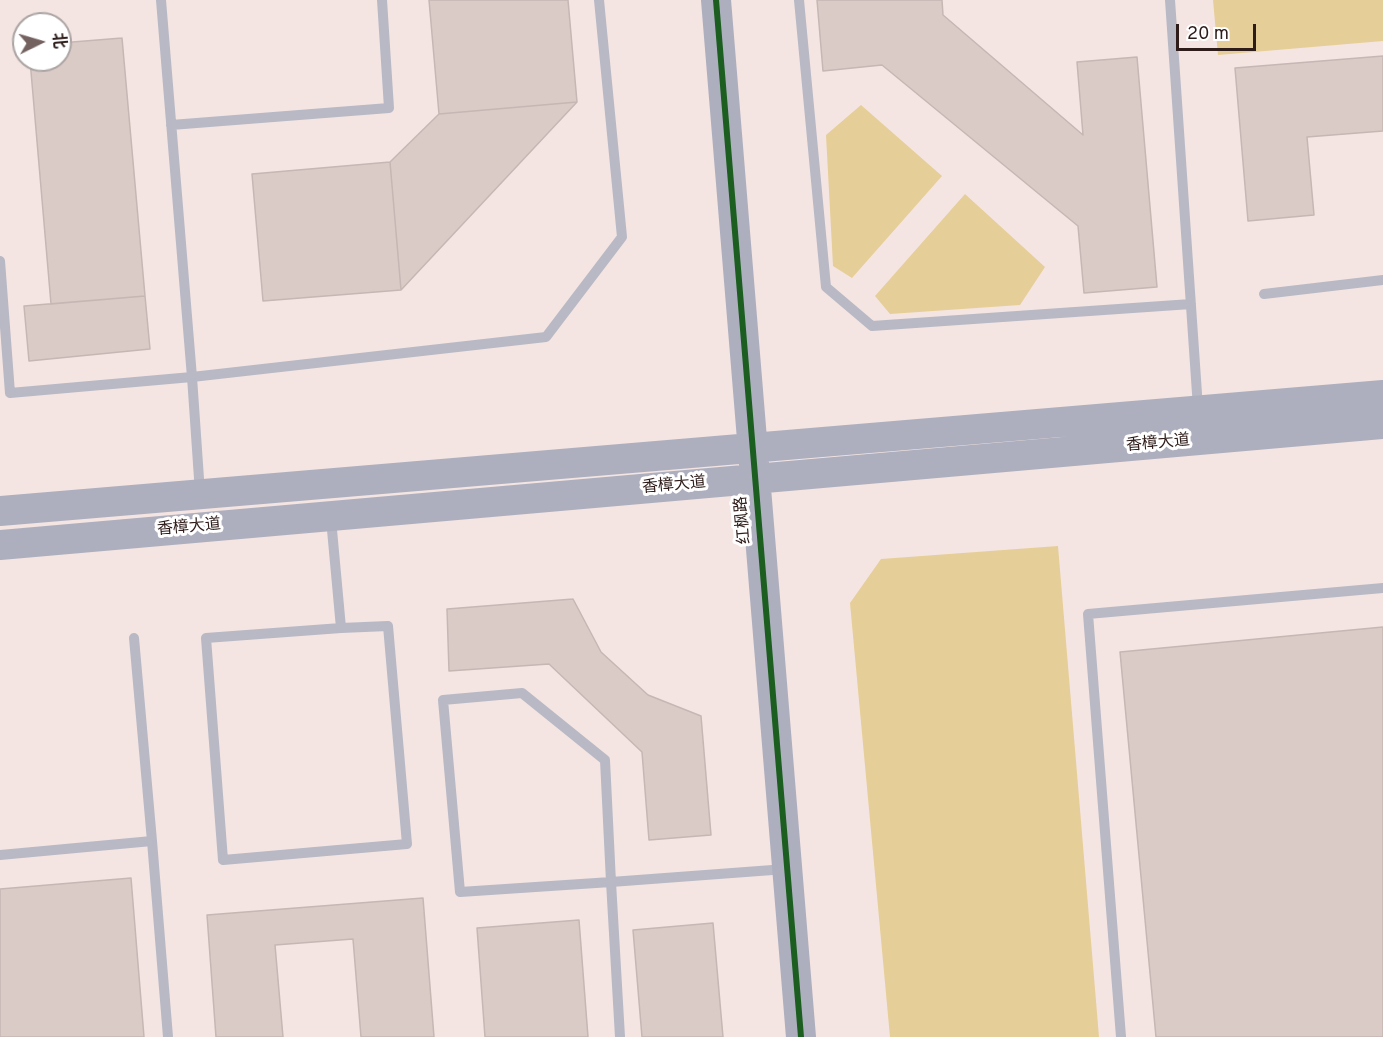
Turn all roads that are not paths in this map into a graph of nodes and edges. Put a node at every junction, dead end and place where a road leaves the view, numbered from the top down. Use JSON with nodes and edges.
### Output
{"nodes":[{"id":1,"x":161,"y":0,"type":"edge"},
{"id":2,"x":382,"y":0,"type":"edge"},
{"id":3,"x":599,"y":0,"type":"edge"},
{"id":4,"x":716,"y":0,"type":"edge"},
{"id":5,"x":799,"y":0,"type":"edge"},
{"id":6,"x":1170,"y":0,"type":"edge"},
{"id":7,"x":171,"y":125,"type":"junction"},
{"id":8,"x":0,"y":261,"type":"edge"},
{"id":9,"x":1383,"y":280,"type":"edge"},
{"id":10,"x":1264,"y":294,"type":"dead end"},
{"id":11,"x":1191,"y":304,"type":"junction"},
{"id":12,"x":192,"y":377,"type":"junction"},
{"id":13,"x":1383,"y":395,"type":"edge"},
{"id":14,"x":1199,"y":411,"type":"junction"},
{"id":15,"x":1383,"y":424,"type":"edge"},
{"id":16,"x":751,"y":449,"type":"junction"},
{"id":17,"x":754,"y":479,"type":"junction"},
{"id":18,"x":200,"y":494,"type":"junction"},
{"id":19,"x":0,"y":511,"type":"edge"},
{"id":20,"x":331,"y":516,"type":"junction"},
{"id":21,"x":0,"y":545,"type":"edge"},
{"id":22,"x":1383,"y":588,"type":"edge"},
{"id":23,"x":341,"y":628,"type":"junction"},
{"id":24,"x":135,"y":638,"type":"dead end"},
{"id":25,"x":152,"y":841,"type":"junction"},
{"id":26,"x":0,"y":855,"type":"edge"},
{"id":27,"x":787,"y":869,"type":"junction"},
{"id":28,"x":611,"y":882,"type":"junction"},
{"id":29,"x":168,"y":1037,"type":"edge"},
{"id":30,"x":620,"y":1037,"type":"edge"},
{"id":31,"x":801,"y":1037,"type":"edge"},
{"id":32,"x":1121,"y":1037,"type":"edge"}],
"edges":[{"from":1,"to":7,"type":"lane"},
{"from":2,"to":7,"type":"lane"},
{"from":3,"to":12,"type":"lane"},
{"from":4,"to":16,"type":"main road","name":"红枫路"},
{"from":5,"to":11,"type":"lane"},
{"from":6,"to":11,"type":"lane"},
{"from":7,"to":12,"type":"lane"},
{"from":8,"to":12,"type":"lane"},
{"from":9,"to":10,"type":"lane"},
{"from":11,"to":14,"type":"lane"},
{"from":12,"to":18,"type":"lane"},
{"from":13,"to":14,"type":"main road","name":"香樟大道"},
{"from":14,"to":16,"type":"main road","name":"香樟大道"},
{"from":15,"to":17,"type":"main road","name":"香樟大道"},
{"from":16,"to":17,"type":"main road","name":"红枫路"},
{"from":16,"to":18,"type":"main road","name":"香樟大道"},
{"from":17,"to":20,"type":"main road","name":"香樟大道"},
{"from":17,"to":27,"type":"main road","name":"红枫路"},
{"from":18,"to":19,"type":"main road","name":"香樟大道"},
{"from":20,"to":21,"type":"main road","name":"香樟大道"},
{"from":20,"to":23,"type":"lane"},
{"from":22,"to":32,"type":"lane"},
{"from":23,"to":23,"type":"lane"},
{"from":24,"to":25,"type":"lane"},
{"from":25,"to":26,"type":"lane"},
{"from":25,"to":29,"type":"lane"},
{"from":27,"to":28,"type":"lane"},
{"from":27,"to":31,"type":"main road","name":"红枫路"},
{"from":28,"to":28,"type":"lane"},
{"from":28,"to":30,"type":"lane"}]}
